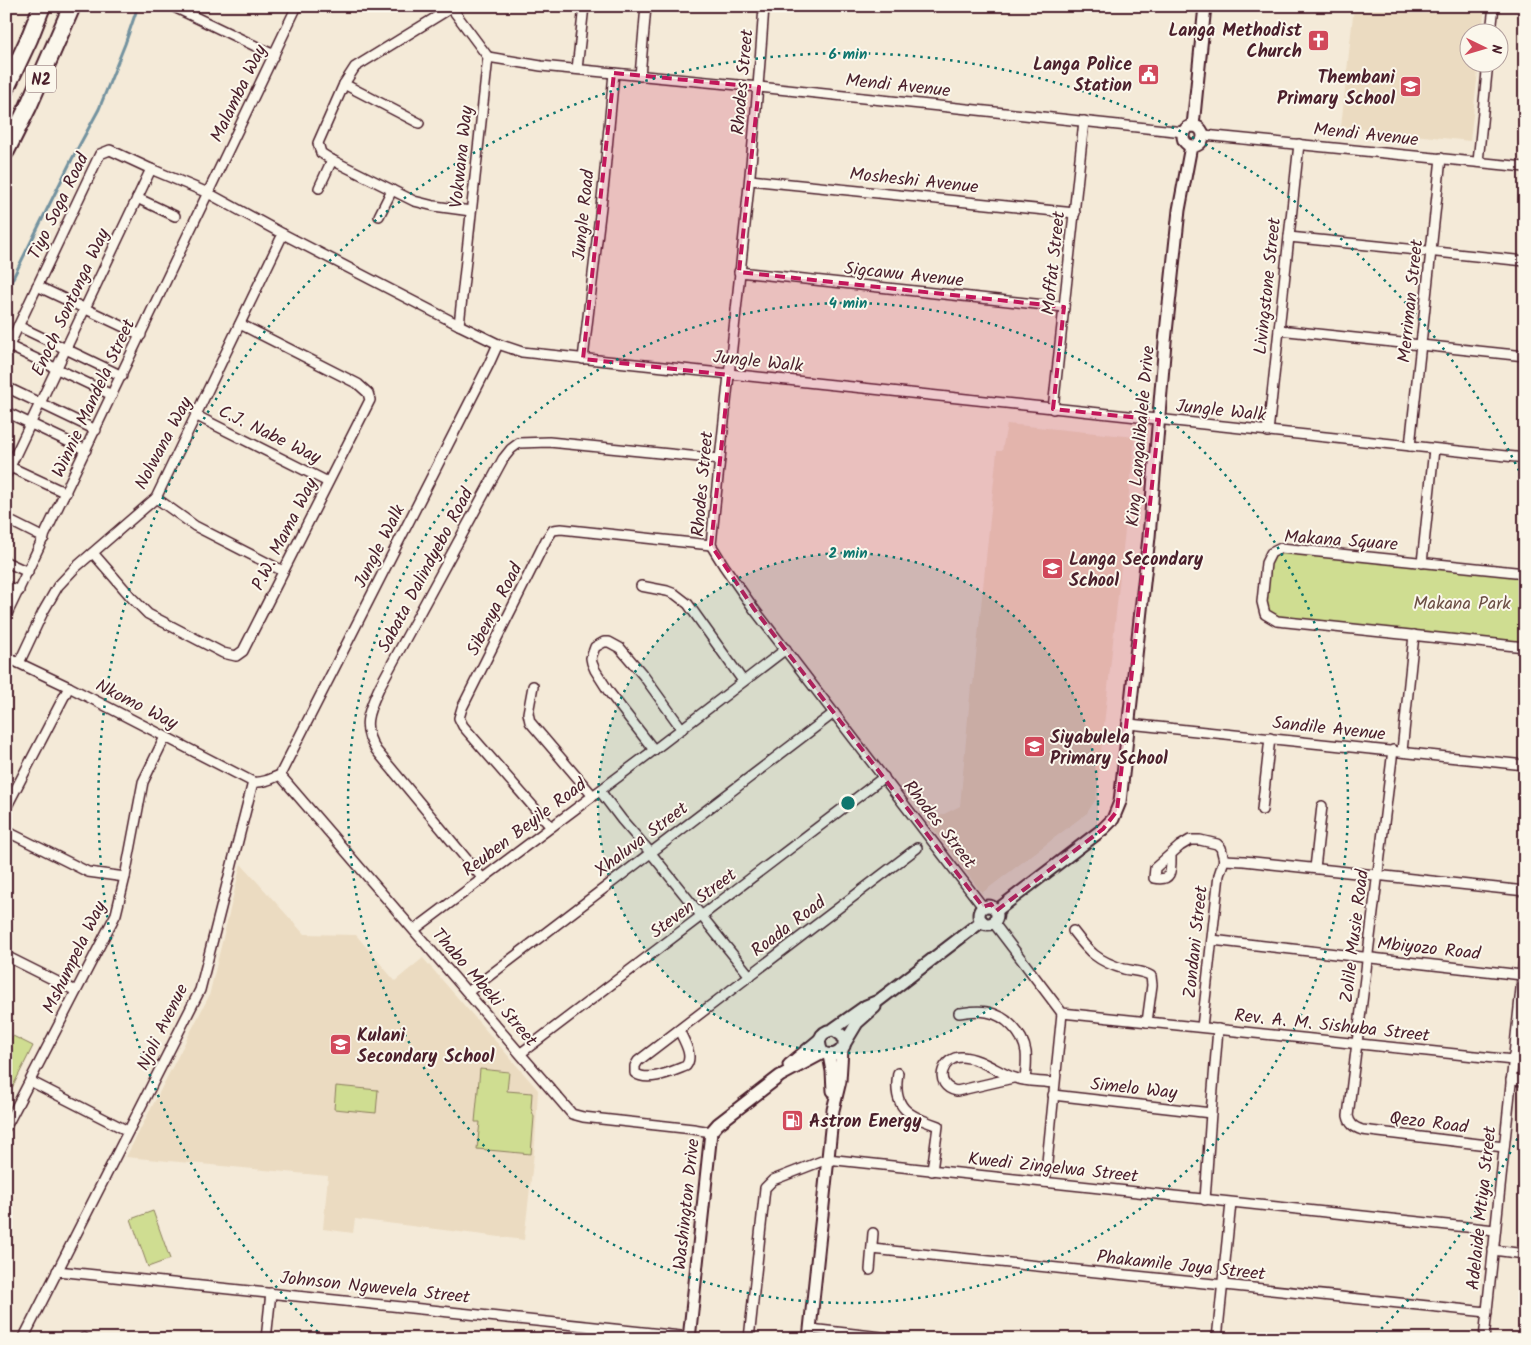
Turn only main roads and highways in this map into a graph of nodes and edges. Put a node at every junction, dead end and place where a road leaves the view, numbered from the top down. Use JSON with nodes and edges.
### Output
{"nodes":[{"id":1,"x":42,"y":6,"type":"edge"},
{"id":2,"x":72,"y":6,"type":"edge"},
{"id":3,"x":6,"y":88,"type":"edge"},
{"id":4,"x":6,"y":151,"type":"edge"}],
"edges":[{"from":1,"to":3,"type":"highway","number":"N2"},
{"from":2,"to":4,"type":"highway","number":"N2"}]}
